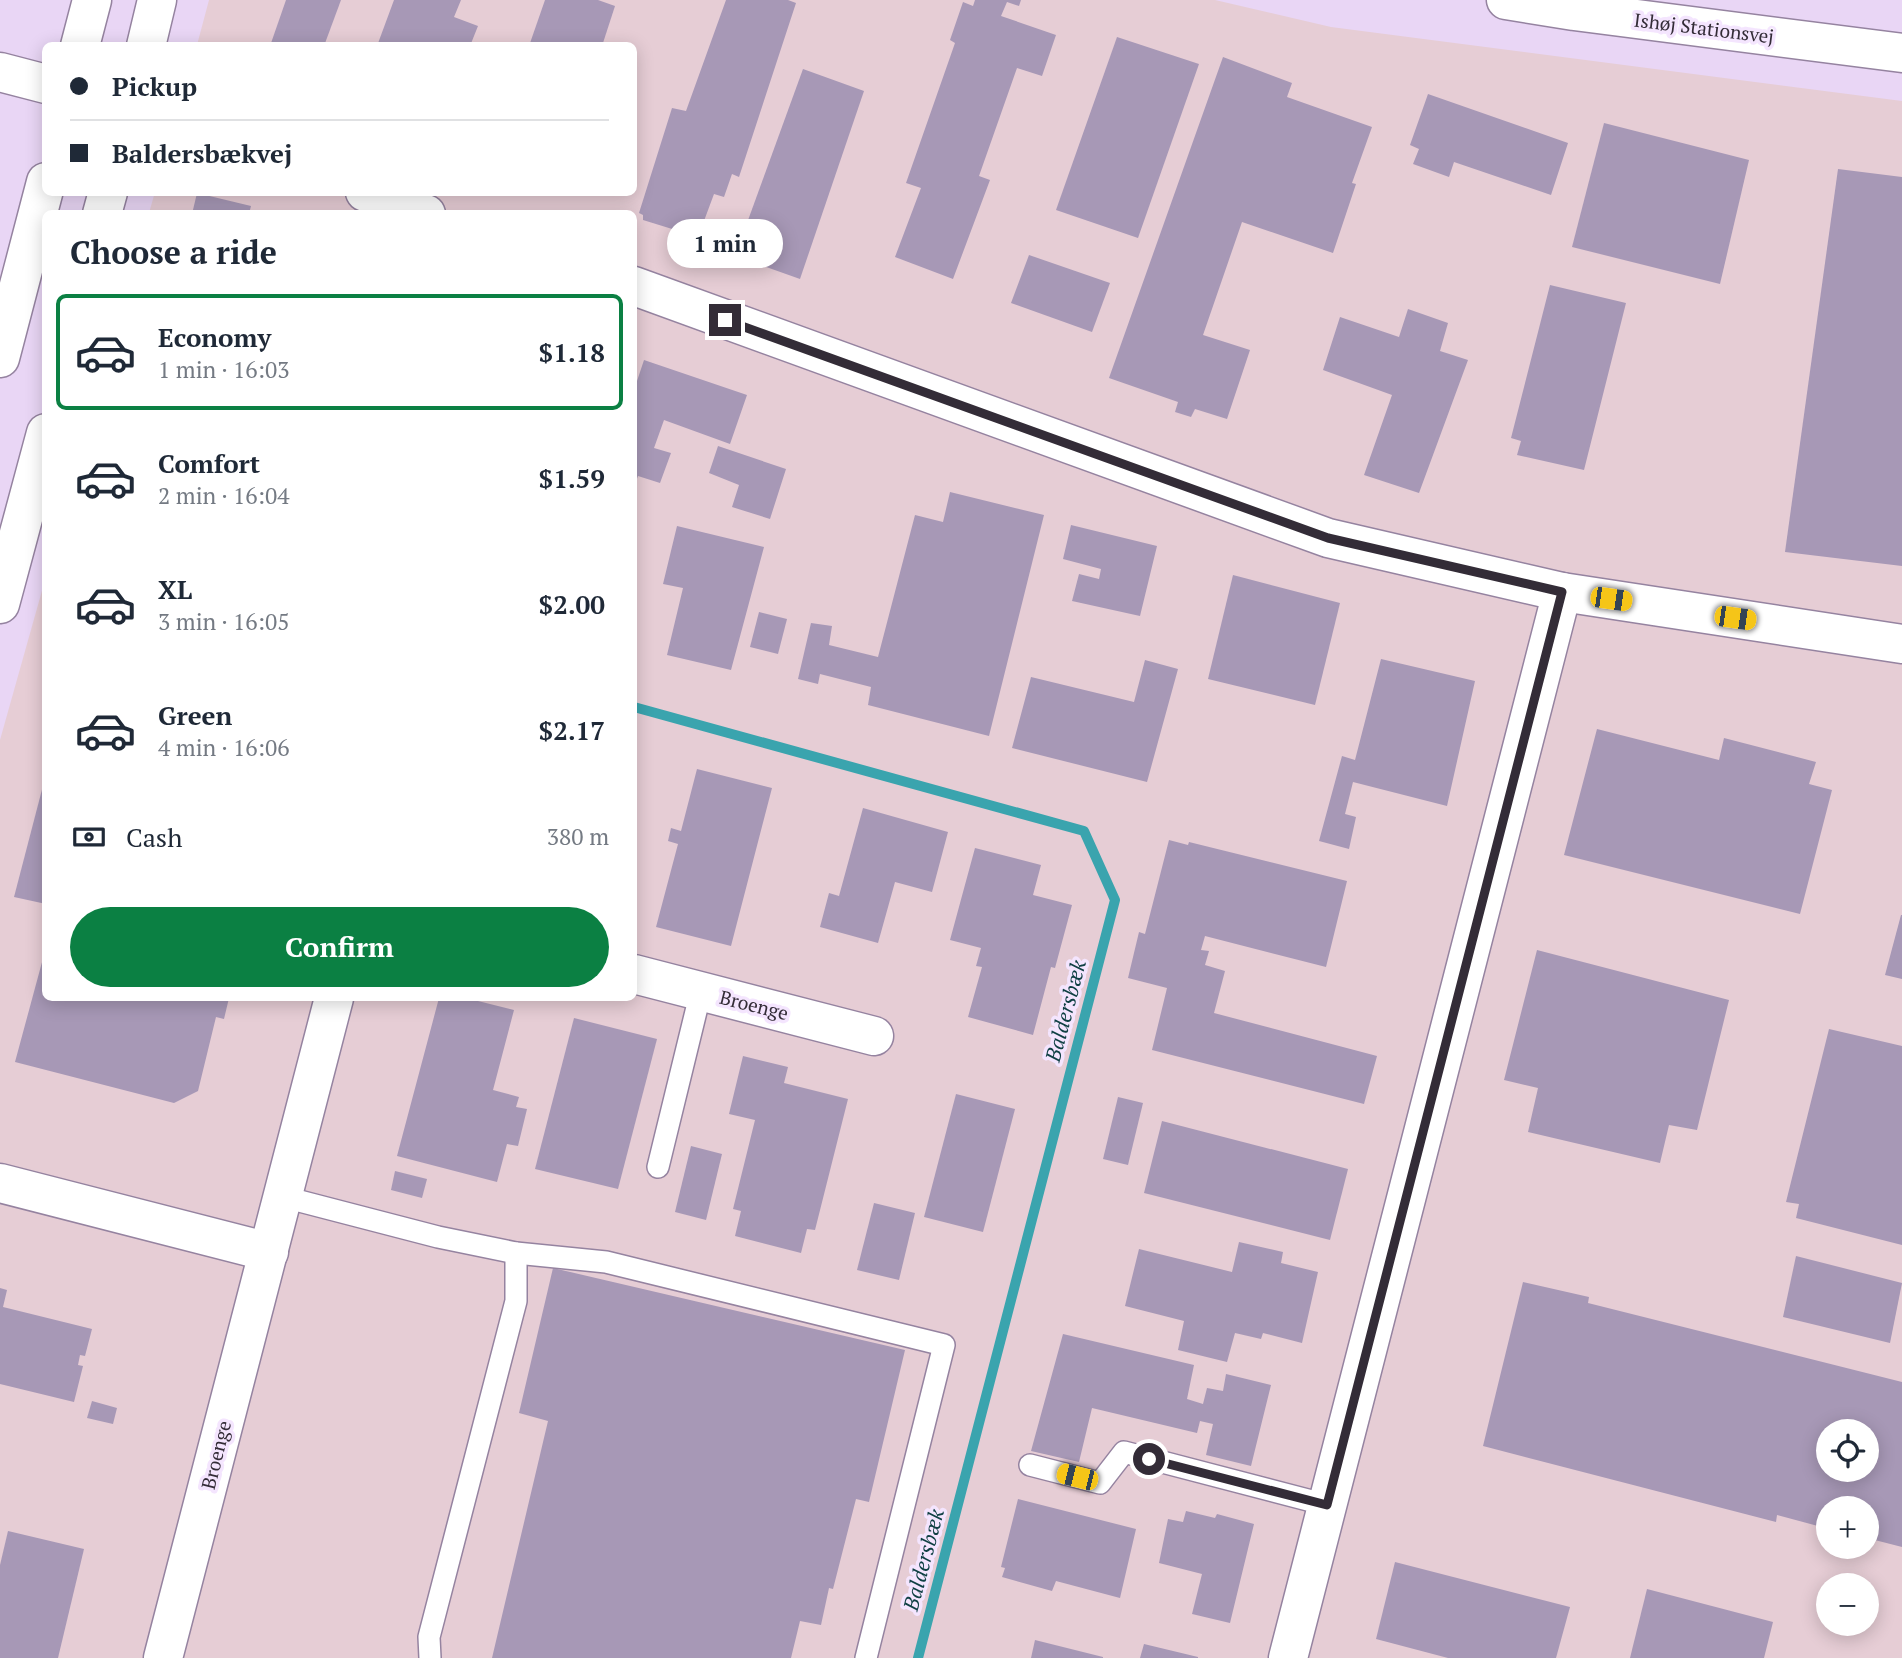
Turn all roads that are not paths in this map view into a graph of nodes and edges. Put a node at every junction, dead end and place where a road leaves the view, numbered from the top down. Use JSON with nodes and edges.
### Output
{"nodes":[{"id":1,"x":92,"y":0,"type":"edge"},
{"id":2,"x":157,"y":0,"type":"edge"},
{"id":3,"x":1506,"y":0,"type":"edge"},
{"id":4,"x":81,"y":42,"type":"edge"},
{"id":5,"x":147,"y":42,"type":"edge"},
{"id":6,"x":1902,"y":53,"type":"edge"},
{"id":7,"x":0,"y":72,"type":"edge"},
{"id":8,"x":42,"y":83,"type":"edge"},
{"id":9,"x":42,"y":196,"type":"edge"},
{"id":10,"x":376,"y":196,"type":"edge"},
{"id":11,"x":415,"y":210,"type":"edge"},
{"id":12,"x":637,"y":287,"type":"edge"},
{"id":13,"x":0,"y":358,"type":"edge"},
{"id":14,"x":42,"y":448,"type":"edge"},
{"id":15,"x":1562,"y":592,"type":"junction"},
{"id":16,"x":0,"y":604,"type":"edge"},
{"id":17,"x":1902,"y":644,"type":"edge"},
{"id":18,"x":637,"y":975,"type":"edge"},
{"id":19,"x":701,"y":991,"type":"junction"},
{"id":20,"x":333,"y":1001,"type":"edge"},
{"id":21,"x":874,"y":1036,"type":"dead end"},
{"id":22,"x":658,"y":1167,"type":"dead end"},
{"id":23,"x":0,"y":1183,"type":"edge"},
{"id":24,"x":284,"y":1197,"type":"junction"},
{"id":25,"x":269,"y":1252,"type":"junction"},
{"id":26,"x":516,"y":1253,"type":"junction"},
{"id":27,"x":1030,"y":1465,"type":"dead end"},
{"id":28,"x":1327,"y":1505,"type":"junction"},
{"id":29,"x":163,"y":1658,"type":"edge"},
{"id":30,"x":430,"y":1658,"type":"edge"},
{"id":31,"x":866,"y":1658,"type":"edge"},
{"id":32,"x":1288,"y":1658,"type":"edge"}],
"edges":[{"from":1,"to":4,"type":"street"},
{"from":2,"to":5,"type":"street"},
{"from":3,"to":6,"type":"street","name":"Ishøj Stationsvej"},
{"from":7,"to":8,"type":"street"},
{"from":9,"to":13,"type":"street"},
{"from":10,"to":11,"type":"street"},
{"from":12,"to":15,"type":"street"},
{"from":14,"to":16,"type":"street"},
{"from":15,"to":17,"type":"street"},
{"from":15,"to":28,"type":"street"},
{"from":18,"to":19,"type":"street","name":"Broenge"},
{"from":19,"to":21,"type":"street","name":"Broenge"},
{"from":19,"to":22,"type":"lane"},
{"from":20,"to":24,"type":"street","name":"Broenge"},
{"from":23,"to":25,"type":"street"},
{"from":24,"to":25,"type":"street","name":"Broenge"},
{"from":24,"to":26,"type":"lane"},
{"from":25,"to":29,"type":"street","name":"Broenge"},
{"from":26,"to":30,"type":"lane"},
{"from":26,"to":31,"type":"lane"},
{"from":27,"to":28,"type":"lane"},
{"from":28,"to":32,"type":"street"}]}
